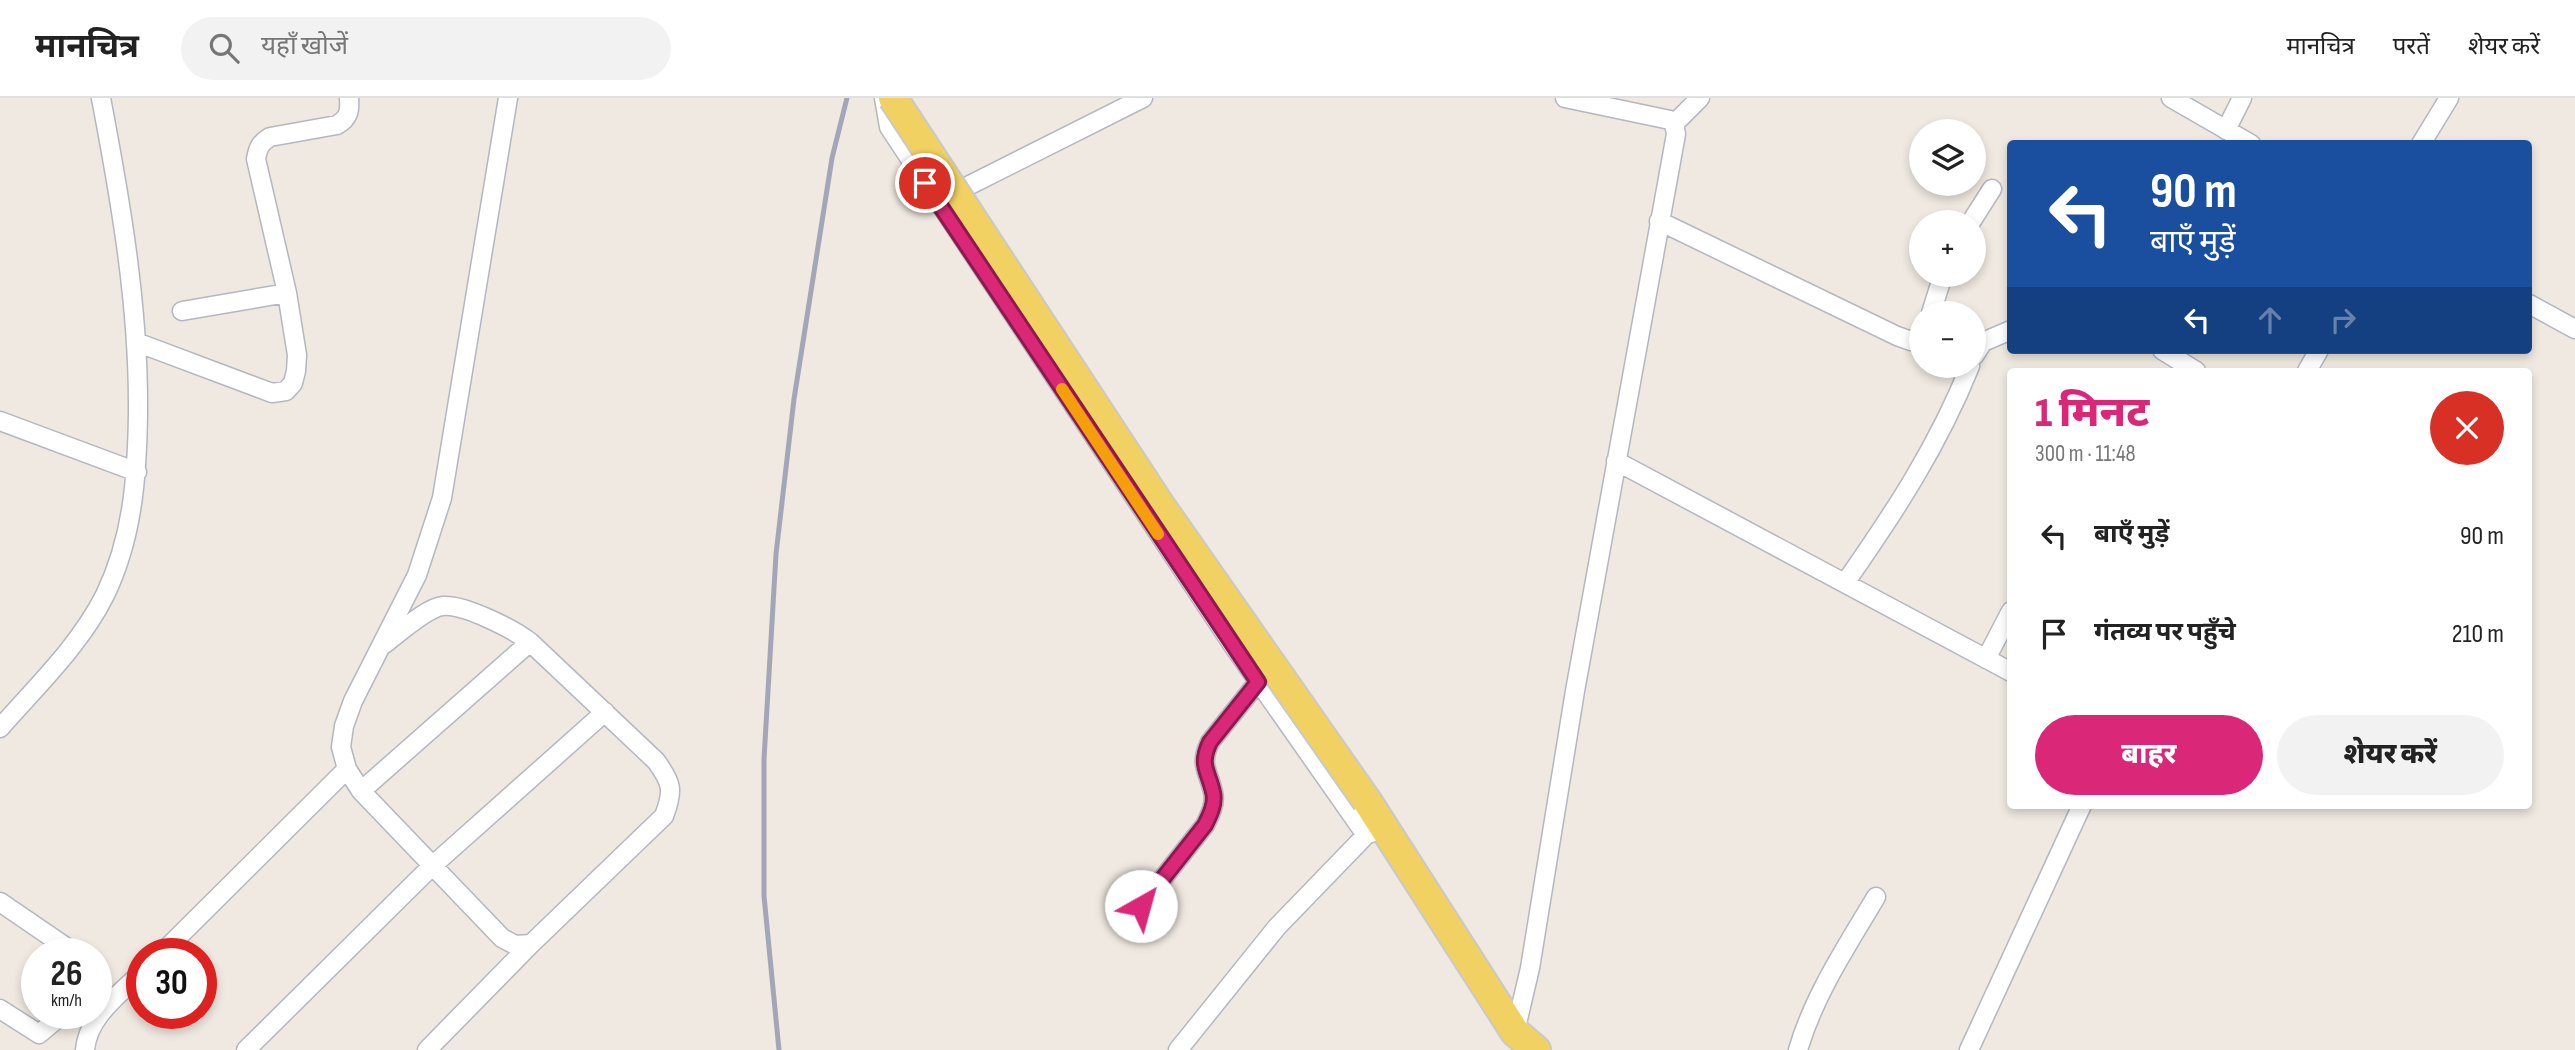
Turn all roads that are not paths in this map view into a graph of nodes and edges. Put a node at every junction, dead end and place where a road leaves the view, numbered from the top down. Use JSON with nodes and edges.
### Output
{"nodes":[{"id":1,"x":101,"y":98,"type":"edge"},
{"id":2,"x":348,"y":98,"type":"edge"},
{"id":3,"x":508,"y":98,"type":"edge"},
{"id":4,"x":884,"y":98,"type":"edge"},
{"id":5,"x":893,"y":98,"type":"edge"},
{"id":6,"x":1143,"y":98,"type":"edge"},
{"id":7,"x":1565,"y":98,"type":"edge"},
{"id":8,"x":1700,"y":98,"type":"edge"},
{"id":9,"x":2171,"y":98,"type":"edge"},
{"id":10,"x":2242,"y":98,"type":"edge"},
{"id":11,"x":2449,"y":98,"type":"edge"},
{"id":12,"x":1674,"y":124,"type":"junction"},
{"id":13,"x":2226,"y":130,"type":"junction"},
{"id":14,"x":2244,"y":140,"type":"edge"},
{"id":15,"x":2423,"y":140,"type":"edge"},
{"id":16,"x":1992,"y":189,"type":"dead end"},
{"id":17,"x":937,"y":201,"type":"junction"},
{"id":18,"x":1979,"y":210,"type":"edge"},
{"id":19,"x":1659,"y":221,"type":"junction"},
{"id":20,"x":287,"y":293,"type":"junction"},
{"id":21,"x":2532,"y":306,"type":"edge"},
{"id":22,"x":182,"y":311,"type":"dead end"},
{"id":23,"x":2575,"y":329,"type":"edge"},
{"id":24,"x":2007,"y":332,"type":"edge"},
{"id":25,"x":1909,"y":340,"type":"edge"},
{"id":26,"x":1986,"y":341,"type":"edge"},
{"id":27,"x":136,"y":342,"type":"junction"},
{"id":28,"x":2168,"y":354,"type":"edge"},
{"id":29,"x":2191,"y":368,"type":"edge"},
{"id":30,"x":1965,"y":378,"type":"edge"},
{"id":31,"x":0,"y":421,"type":"edge"},
{"id":32,"x":1616,"y":461,"type":"junction"},
{"id":33,"x":137,"y":472,"type":"junction"},
{"id":34,"x":1845,"y":583,"type":"junction"},
{"id":35,"x":2007,"y":619,"type":"edge"},
{"id":36,"x":530,"y":642,"type":"junction"},
{"id":37,"x":383,"y":645,"type":"junction"},
{"id":38,"x":1986,"y":659,"type":"junction"},
{"id":39,"x":2007,"y":670,"type":"edge"},
{"id":40,"x":1258,"y":682,"type":"junction"},
{"id":41,"x":605,"y":712,"type":"junction"},
{"id":42,"x":0,"y":728,"type":"edge"},
{"id":43,"x":347,"y":769,"type":"junction"},
{"id":44,"x":361,"y":790,"type":"junction"},
{"id":45,"x":2080,"y":809,"type":"edge"},
{"id":46,"x":1376,"y":831,"type":"junction"},
{"id":47,"x":431,"y":867,"type":"junction"},
{"id":48,"x":1876,"y":897,"type":"dead end"},
{"id":49,"x":0,"y":902,"type":"edge"},
{"id":50,"x":1141,"y":906,"type":"dead end"},
{"id":51,"x":53,"y":938,"type":"edge"},
{"id":52,"x":177,"y":938,"type":"edge"},
{"id":53,"x":531,"y":944,"type":"junction"},
{"id":54,"x":126,"y":988,"type":"edge"},
{"id":55,"x":0,"y":1009,"type":"edge"},
{"id":56,"x":21,"y":1022,"type":"edge"},
{"id":57,"x":1518,"y":1041,"type":"edge"},
{"id":58,"x":85,"y":1050,"type":"edge"},
{"id":59,"x":246,"y":1050,"type":"edge"},
{"id":60,"x":427,"y":1050,"type":"edge"},
{"id":61,"x":1178,"y":1050,"type":"edge"},
{"id":62,"x":1536,"y":1050,"type":"edge"},
{"id":63,"x":1798,"y":1050,"type":"edge"},
{"id":64,"x":1969,"y":1050,"type":"edge"}],
"edges":[{"from":1,"to":27,"type":"street"},
{"from":2,"to":20,"type":"street"},
{"from":3,"to":37,"type":"street"},
{"from":4,"to":17,"type":"street"},
{"from":5,"to":46,"type":"main road","bridge":true},
{"from":6,"to":17,"type":"street"},
{"from":7,"to":12,"type":"street"},
{"from":8,"to":12,"type":"street"},
{"from":9,"to":13,"type":"street"},
{"from":10,"to":13,"type":"street"},
{"from":11,"to":15,"type":"street"},
{"from":12,"to":19,"type":"street"},
{"from":13,"to":14,"type":"street"},
{"from":16,"to":18,"type":"street"},
{"from":17,"to":40,"type":"street"},
{"from":19,"to":25,"type":"street"},
{"from":19,"to":32,"type":"street"},
{"from":20,"to":22,"type":"street"},
{"from":20,"to":27,"type":"street"},
{"from":21,"to":23,"type":"street"},
{"from":24,"to":26,"type":"street"},
{"from":27,"to":33,"type":"street"},
{"from":28,"to":29,"type":"street"},
{"from":30,"to":34,"type":"street"},
{"from":31,"to":33,"type":"street"},
{"from":32,"to":34,"type":"street"},
{"from":32,"to":57,"type":"street"},
{"from":33,"to":42,"type":"street"},
{"from":34,"to":38,"type":"street"},
{"from":35,"to":38,"type":"street"},
{"from":36,"to":37,"type":"street"},
{"from":36,"to":41,"type":"street"},
{"from":36,"to":44,"type":"street"},
{"from":37,"to":43,"type":"street"},
{"from":38,"to":39,"type":"street"},
{"from":40,"to":46,"type":"street"},
{"from":40,"to":50,"type":"street"},
{"from":41,"to":47,"type":"street"},
{"from":41,"to":53,"type":"street"},
{"from":43,"to":44,"type":"street"},
{"from":43,"to":52,"type":"street"},
{"from":44,"to":47,"type":"street"},
{"from":45,"to":64,"type":"street"},
{"from":46,"to":57,"type":"main road"},
{"from":46,"to":61,"type":"street"},
{"from":47,"to":53,"type":"street"},
{"from":47,"to":59,"type":"street"},
{"from":48,"to":63,"type":"street"},
{"from":49,"to":51,"type":"street"},
{"from":53,"to":60,"type":"street"},
{"from":54,"to":58,"type":"street"},
{"from":55,"to":56,"type":"street"},
{"from":57,"to":62,"type":"main road"}]}
